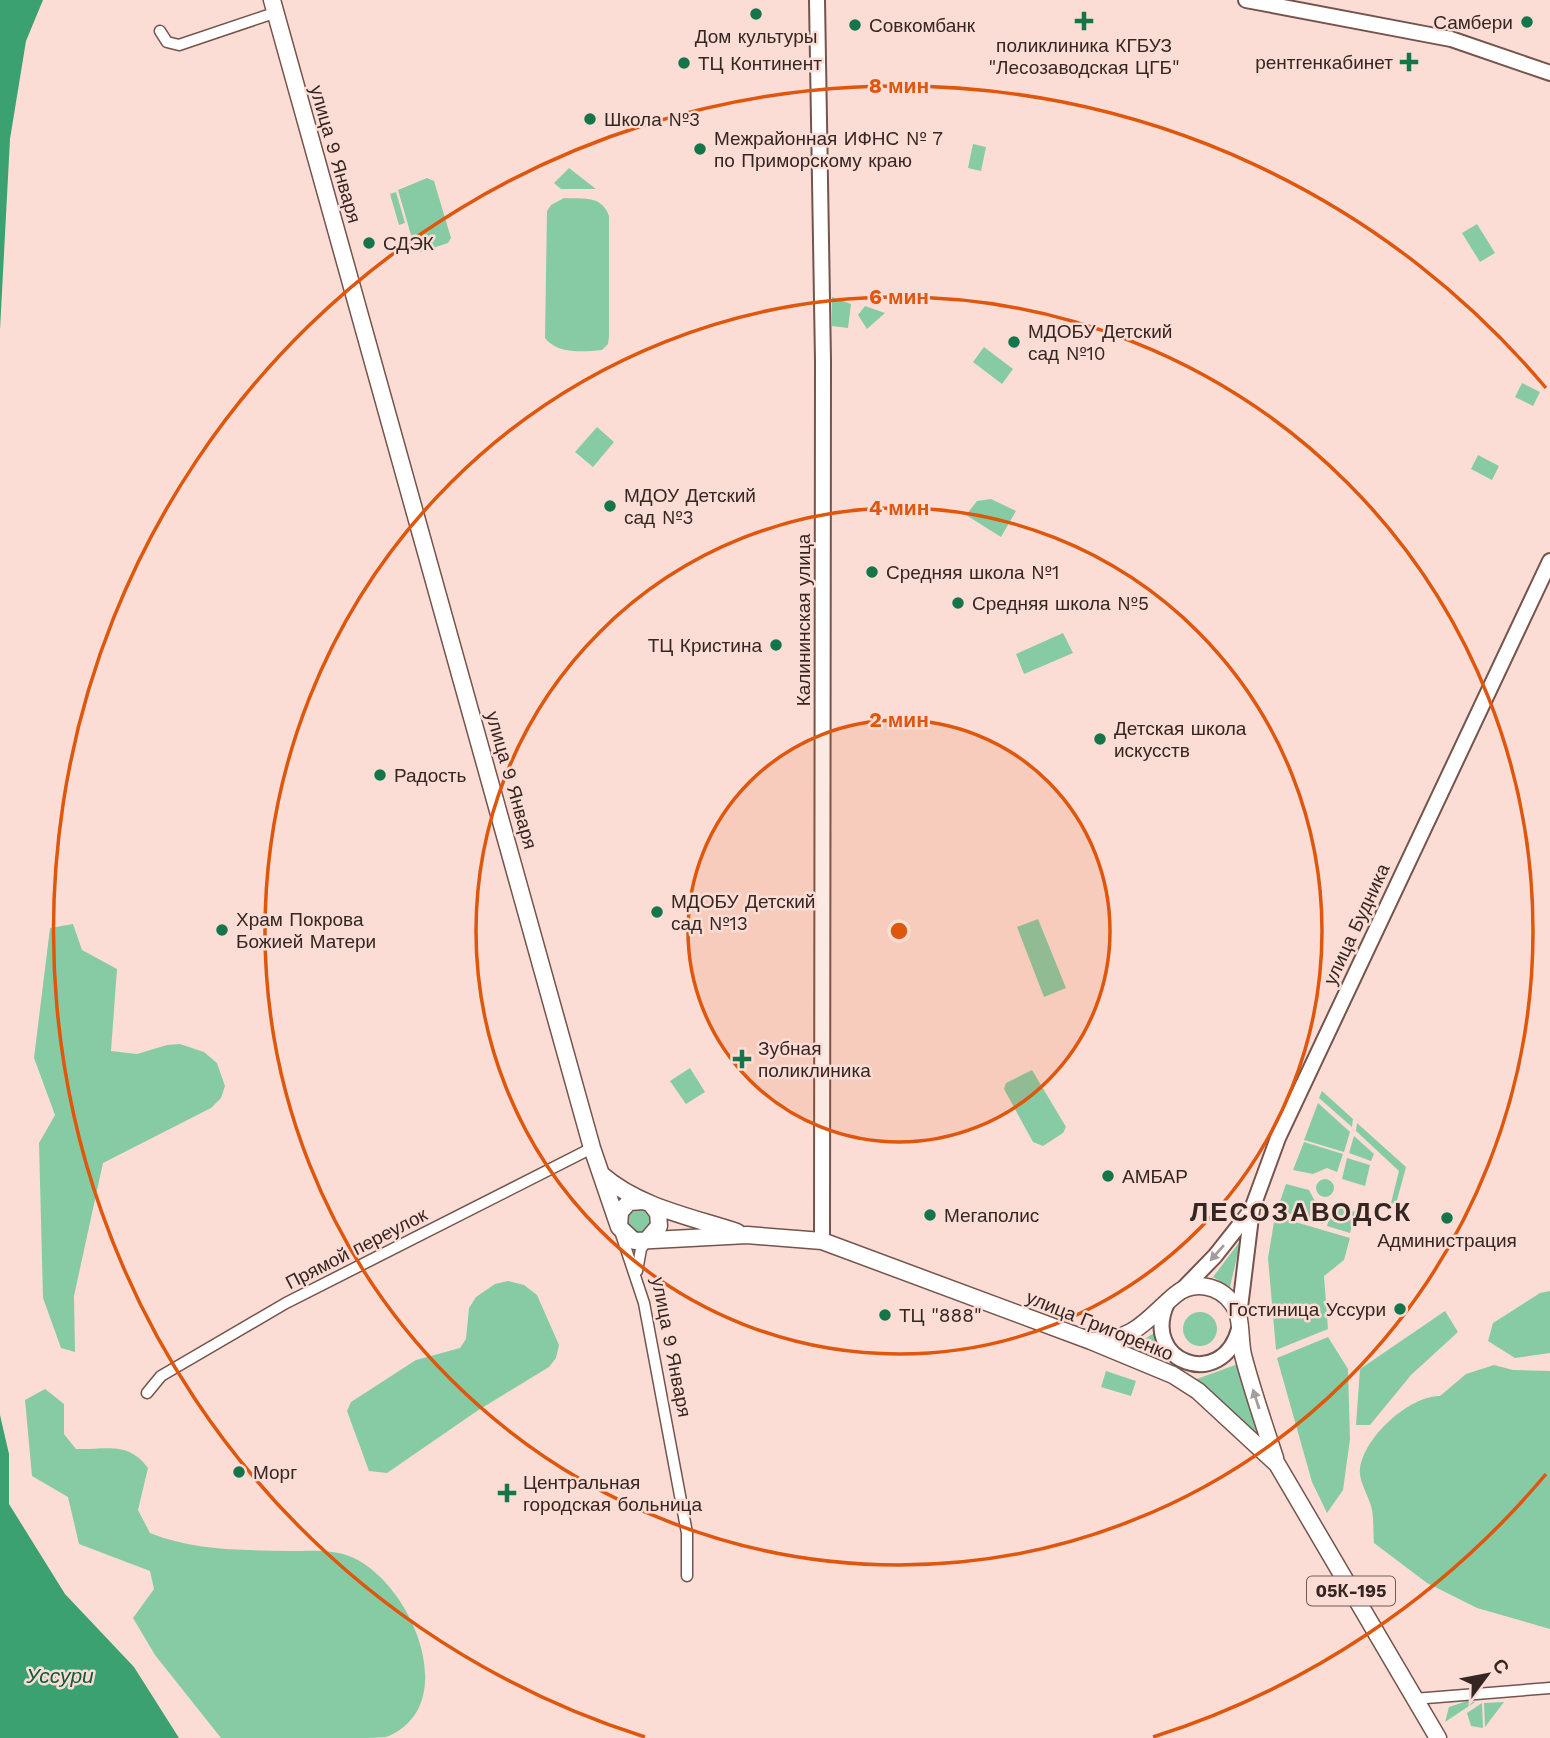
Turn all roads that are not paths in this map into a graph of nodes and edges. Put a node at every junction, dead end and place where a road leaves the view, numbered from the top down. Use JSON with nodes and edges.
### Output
{"nodes":[{"id":1,"x":817,"y":0,"type":"edge"},
{"id":2,"x":1246,"y":0,"type":"edge"},
{"id":3,"x":273,"y":7,"type":"edge"},
{"id":4,"x":160,"y":31,"type":"dead end"},
{"id":5,"x":1550,"y":73,"type":"edge"},
{"id":6,"x":1550,"y":561,"type":"edge"},
{"id":7,"x":592,"y":1148,"type":"junction"},
{"id":8,"x":602,"y":1175,"type":"junction"},
{"id":9,"x":647,"y":1202,"type":"junction"},
{"id":10,"x":1252,"y":1209,"type":"junction"},
{"id":11,"x":619,"y":1227,"type":"junction"},
{"id":12,"x":747,"y":1235,"type":"junction"},
{"id":13,"x":647,"y":1240,"type":"junction"},
{"id":14,"x":822,"y":1241,"type":"junction"},
{"id":15,"x":636,"y":1275,"type":"junction"},
{"id":16,"x":1173,"y":1298,"type":"junction"},
{"id":17,"x":1239,"y":1323,"type":"junction"},
{"id":18,"x":1091,"y":1341,"type":"junction"},
{"id":19,"x":1180,"y":1359,"type":"junction"},
{"id":20,"x":1156,"y":1367,"type":"junction"},
{"id":21,"x":1198,"y":1391,"type":"junction"},
{"id":22,"x":147,"y":1393,"type":"dead end"},
{"id":23,"x":1277,"y":1464,"type":"junction"},
{"id":24,"x":687,"y":1576,"type":"dead end"},
{"id":25,"x":1550,"y":1688,"type":"edge"},
{"id":26,"x":1413,"y":1699,"type":"junction"},
{"id":27,"x":1438,"y":1738,"type":"edge"}],
"edges":[{"from":1,"to":14,"type":"main road","name":"Калининская улица"},
{"from":2,"to":5,"type":"main road"},
{"from":3,"to":4,"type":"street"},
{"from":3,"to":7,"type":"main road","name":"улица 9 Января"},
{"from":6,"to":10,"type":"main road","name":"улица Будника"},
{"from":7,"to":8,"type":"main road","name":"улица 9 Января"},
{"from":7,"to":22,"type":"street","name":"Прямой переулок"},
{"from":8,"to":9,"type":"main road"},
{"from":8,"to":11,"type":"main road","name":"улица 9 Января"},
{"from":9,"to":11,"type":"main road"},
{"from":9,"to":12,"type":"main road"},
{"from":9,"to":13,"type":"main road"},
{"from":10,"to":16,"type":"main road","one_way":true},
{"from":10,"to":17,"type":"main road","name":"улица Будника"},
{"from":11,"to":13,"type":"main road"},
{"from":11,"to":15,"type":"street","name":"улица 9 Января"},
{"from":12,"to":13,"type":"main road"},
{"from":12,"to":14,"type":"main road","name":"улица Григоренко"},
{"from":13,"to":15,"type":"street"},
{"from":14,"to":18,"type":"main road","name":"улица Григоренко"},
{"from":15,"to":24,"type":"street","name":"улица 9 Января"},
{"from":16,"to":17,"type":"main road"},
{"from":16,"to":18,"type":"main road"},
{"from":16,"to":19,"type":"main road"},
{"from":17,"to":19,"type":"main road"},
{"from":23,"to":17,"type":"main road","name":"улица Будника","one_way":true},
{"from":18,"to":20,"type":"main road","name":"улица Григоренко"},
{"from":19,"to":20,"type":"main road"},
{"from":19,"to":21,"type":"main road"},
{"from":20,"to":21,"type":"main road","name":"улица Григоренко"},
{"from":21,"to":23,"type":"main road","name":"улица Григоренко"},
{"from":23,"to":26,"type":"main road","name":"улица Григоренко","number":"05К-195"},
{"from":25,"to":26,"type":"street"},
{"from":26,"to":27,"type":"main road","name":"улица Григоренко","number":"05К-195"}]}
